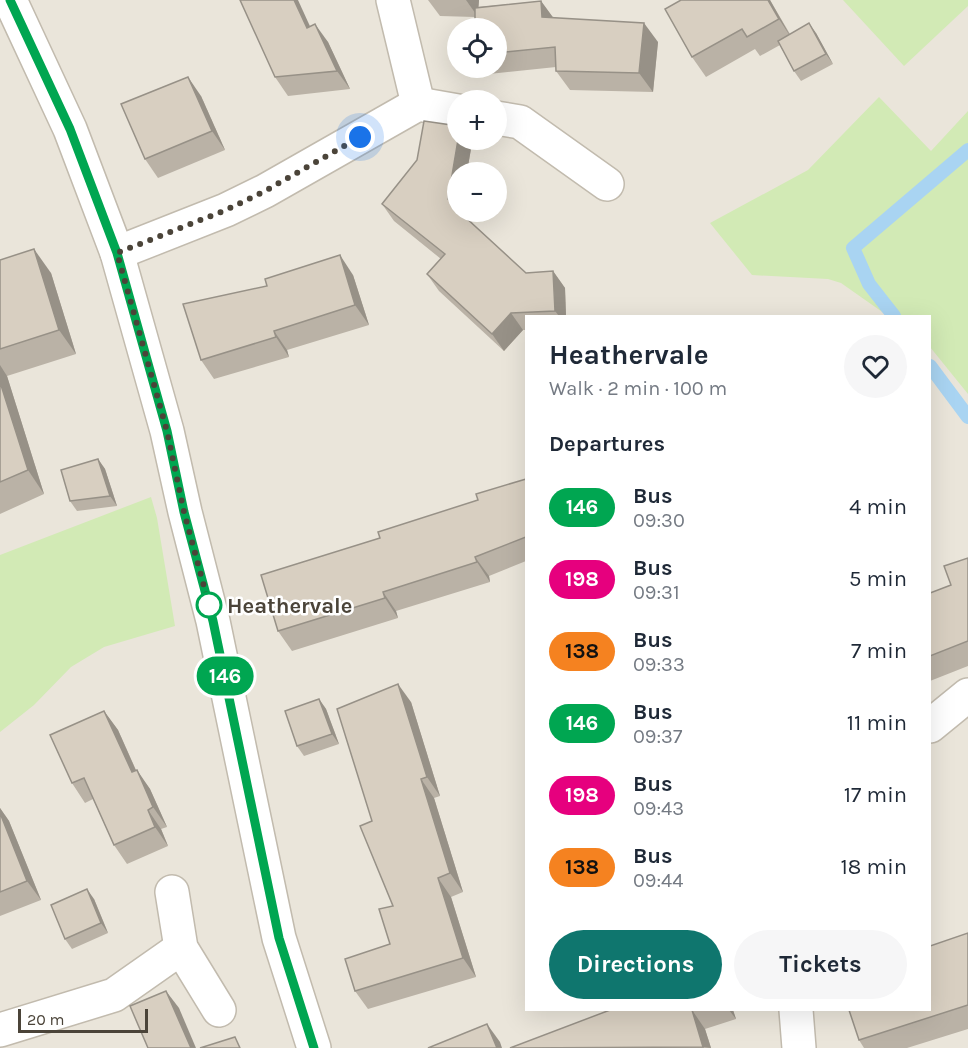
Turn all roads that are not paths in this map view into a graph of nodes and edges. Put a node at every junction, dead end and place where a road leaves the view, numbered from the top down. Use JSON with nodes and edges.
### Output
{"nodes":[{"id":1,"x":10,"y":0,"type":"edge"},
{"id":2,"x":393,"y":0,"type":"edge"},
{"id":3,"x":418,"y":104,"type":"junction"},
{"id":4,"x":447,"y":109,"type":"edge"},
{"id":5,"x":507,"y":120,"type":"edge"},
{"id":6,"x":608,"y":184,"type":"dead end"},
{"id":7,"x":117,"y":253,"type":"junction"},
{"id":8,"x":968,"y":695,"type":"edge"},
{"id":9,"x":931,"y":725,"type":"edge"},
{"id":10,"x":172,"y":892,"type":"dead end"},
{"id":11,"x":181,"y":948,"type":"junction"},
{"id":12,"x":219,"y":1010,"type":"dead end"},
{"id":13,"x":796,"y":1011,"type":"edge"},
{"id":14,"x":0,"y":1030,"type":"edge"},
{"id":15,"x":314,"y":1048,"type":"edge"},
{"id":16,"x":799,"y":1048,"type":"edge"}],
"edges":[{"from":1,"to":7,"type":"street"},
{"from":2,"to":3,"type":"street"},
{"from":3,"to":4,"type":"street"},
{"from":3,"to":7,"type":"street"},
{"from":5,"to":6,"type":"street"},
{"from":7,"to":15,"type":"street"},
{"from":8,"to":9,"type":"street"},
{"from":10,"to":11,"type":"street"},
{"from":11,"to":12,"type":"street"},
{"from":11,"to":14,"type":"street"},
{"from":13,"to":16,"type":"street"}]}
